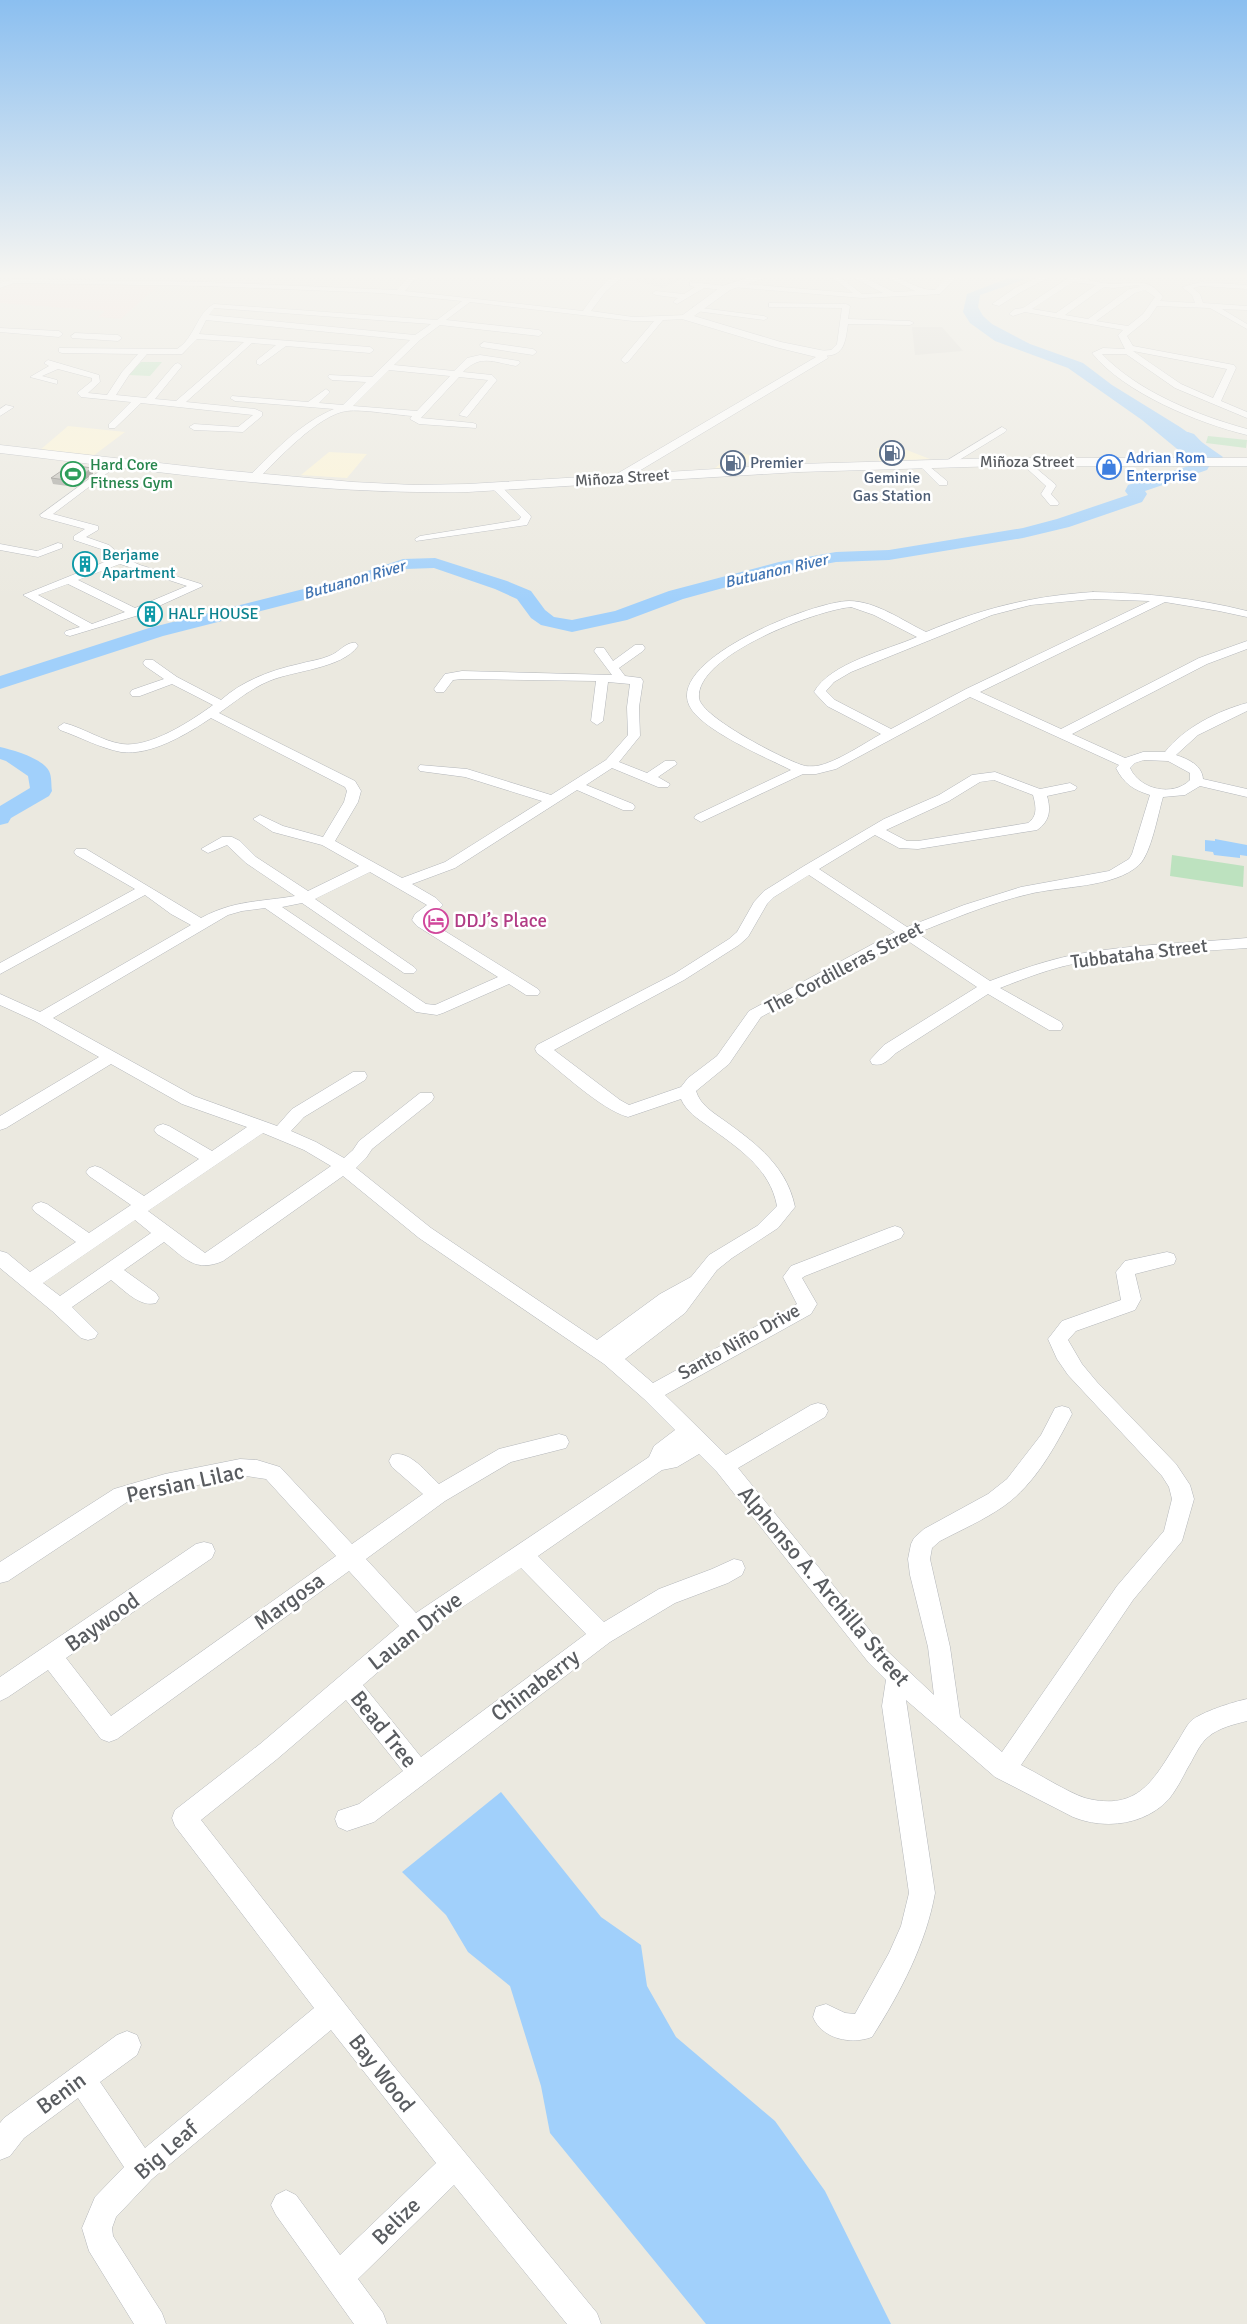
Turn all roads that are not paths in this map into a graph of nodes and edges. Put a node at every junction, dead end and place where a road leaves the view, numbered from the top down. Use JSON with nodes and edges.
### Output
{"nodes":[{"id":1,"x":54,"y":382,"type":"edge"},
{"id":2,"x":93,"y":382,"type":"edge"},
{"id":3,"x":121,"y":382,"type":"edge"},
{"id":4,"x":162,"y":382,"type":"edge"},
{"id":5,"x":203,"y":382,"type":"edge"},
{"id":6,"x":370,"y":382,"type":"edge"},
{"id":7,"x":448,"y":382,"type":"edge"},
{"id":8,"x":491,"y":382,"type":"edge"},
{"id":9,"x":782,"y":382,"type":"edge"},
{"id":10,"x":1133,"y":382,"type":"edge"},
{"id":11,"x":1173,"y":382,"type":"edge"},
{"id":12,"x":1182,"y":382,"type":"edge"},
{"id":13,"x":1225,"y":382,"type":"edge"},
{"id":14,"x":1178,"y":386,"type":"junction"},
{"id":15,"x":44,"y":388,"type":"dead end"},
{"id":16,"x":258,"y":390,"type":"dead end"},
{"id":17,"x":326,"y":392,"type":"dead end"},
{"id":18,"x":190,"y":394,"type":"junction"},
{"id":19,"x":205,"y":395,"type":"dead end"},
{"id":20,"x":222,"y":397,"type":"dead end"},
{"id":21,"x":109,"y":398,"type":"junction"},
{"id":22,"x":249,"y":399,"type":"junction"},
{"id":23,"x":143,"y":401,"type":"junction"},
{"id":24,"x":1216,"y":401,"type":"junction"},
{"id":25,"x":179,"y":404,"type":"junction"},
{"id":26,"x":310,"y":405,"type":"junction"},
{"id":27,"x":1228,"y":406,"type":"junction"},
{"id":28,"x":9,"y":407,"type":"dead end"},
{"id":29,"x":1247,"y":407,"type":"edge"},
{"id":30,"x":345,"y":408,"type":"junction"},
{"id":31,"x":0,"y":413,"type":"edge"},
{"id":32,"x":464,"y":415,"type":"dead end"},
{"id":33,"x":1247,"y":415,"type":"edge"},
{"id":34,"x":417,"y":417,"type":"junction"},
{"id":35,"x":112,"y":426,"type":"dead end"},
{"id":36,"x":473,"y":426,"type":"dead end"},
{"id":37,"x":194,"y":427,"type":"dead end"},
{"id":38,"x":1002,"y":430,"type":"dead end"},
{"id":39,"x":1247,"y":432,"type":"edge"},
{"id":40,"x":0,"y":449,"type":"edge"},
{"id":41,"x":115,"y":462,"type":"junction"},
{"id":42,"x":1025,"y":462,"type":"junction"},
{"id":43,"x":1242,"y":462,"type":"edge"},
{"id":44,"x":948,"y":463,"type":"junction"},
{"id":45,"x":923,"y":464,"type":"junction"},
{"id":46,"x":253,"y":478,"type":"junction"},
{"id":47,"x":617,"y":478,"type":"junction"},
{"id":48,"x":943,"y":483,"type":"dead end"},
{"id":49,"x":495,"y":486,"type":"junction"},
{"id":50,"x":1054,"y":503,"type":"dead end"},
{"id":51,"x":420,"y":539,"type":"dead end"},
{"id":52,"x":58,"y":546,"type":"dead end"},
{"id":53,"x":0,"y":547,"type":"edge"},
{"id":54,"x":120,"y":560,"type":"junction"},
{"id":55,"x":69,"y":580,"type":"junction"},
{"id":56,"x":1163,"y":599,"type":"junction"},
{"id":57,"x":135,"y":613,"type":"junction"},
{"id":58,"x":1247,"y":614,"type":"edge"},
{"id":59,"x":91,"y":628,"type":"junction"},
{"id":60,"x":70,"y":633,"type":"dead end"},
{"id":61,"x":927,"y":637,"type":"junction"},
{"id":62,"x":1247,"y":645,"type":"edge"},
{"id":63,"x":352,"y":646,"type":"dead end"},
{"id":64,"x":639,"y":648,"type":"dead end"},
{"id":65,"x":600,"y":651,"type":"dead end"},
{"id":66,"x":148,"y":663,"type":"dead end"},
{"id":67,"x":612,"y":667,"type":"junction"},
{"id":68,"x":602,"y":678,"type":"junction"},
{"id":69,"x":173,"y":680,"type":"junction"},
{"id":70,"x":622,"y":680,"type":"junction"},
{"id":71,"x":440,"y":689,"type":"dead end"},
{"id":72,"x":970,"y":692,"type":"junction"},
{"id":73,"x":136,"y":693,"type":"dead end"},
{"id":74,"x":222,"y":705,"type":"junction"},
{"id":75,"x":1247,"y":707,"type":"edge"},
{"id":76,"x":210,"y":713,"type":"junction"},
{"id":77,"x":597,"y":721,"type":"dead end"},
{"id":78,"x":64,"y":727,"type":"dead end"},
{"id":79,"x":891,"y":734,"type":"junction"},
{"id":80,"x":1061,"y":734,"type":"junction"},
{"id":81,"x":1168,"y":757,"type":"junction"},
{"id":82,"x":611,"y":763,"type":"junction"},
{"id":83,"x":1126,"y":763,"type":"junction"},
{"id":84,"x":670,"y":764,"type":"dead end"},
{"id":85,"x":425,"y":768,"type":"dead end"},
{"id":86,"x":801,"y":770,"type":"junction"},
{"id":87,"x":648,"y":778,"type":"junction"},
{"id":88,"x":1197,"y":781,"type":"junction"},
{"id":89,"x":663,"y":784,"type":"dead end"},
{"id":90,"x":576,"y":785,"type":"junction"},
{"id":91,"x":1070,"y":787,"type":"dead end"},
{"id":92,"x":1158,"y":792,"type":"junction"},
{"id":93,"x":1039,"y":793,"type":"junction"},
{"id":94,"x":1247,"y":794,"type":"edge"},
{"id":95,"x":553,"y":800,"type":"junction"},
{"id":96,"x":628,"y":808,"type":"dead end"},
{"id":97,"x":701,"y":818,"type":"dead end"},
{"id":98,"x":260,"y":819,"type":"dead end"},
{"id":99,"x":876,"y":830,"type":"junction"},
{"id":100,"x":328,"y":842,"type":"junction"},
{"id":101,"x":208,"y":849,"type":"dead end"},
{"id":102,"x":81,"y":852,"type":"dead end"},
{"id":103,"x":371,"y":866,"type":"junction"},
{"id":104,"x":809,"y":870,"type":"junction"},
{"id":105,"x":403,"y":883,"type":"junction"},
{"id":106,"x":144,"y":890,"type":"junction"},
{"id":107,"x":306,"y":898,"type":"junction"},
{"id":108,"x":270,"y":905,"type":"junction"},
{"id":109,"x":202,"y":925,"type":"junction"},
{"id":110,"x":906,"y":932,"type":"junction"},
{"id":111,"x":1247,"y":943,"type":"edge"},
{"id":112,"x":0,"y":969,"type":"edge"},
{"id":113,"x":409,"y":970,"type":"dead end"},
{"id":114,"x":510,"y":978,"type":"junction"},
{"id":115,"x":988,"y":987,"type":"junction"},
{"id":116,"x":532,"y":992,"type":"dead end"},
{"id":117,"x":0,"y":999,"type":"edge"},
{"id":118,"x":41,"y":1018,"type":"junction"},
{"id":119,"x":1055,"y":1026,"type":"dead end"},
{"id":120,"x":111,"y":1056,"type":"junction"},
{"id":121,"x":878,"y":1060,"type":"dead end"},
{"id":122,"x":359,"y":1076,"type":"dead end"},
{"id":123,"x":687,"y":1091,"type":"junction"},
{"id":124,"x":426,"y":1097,"type":"dead end"},
{"id":125,"x":0,"y":1124,"type":"edge"},
{"id":126,"x":261,"y":1126,"type":"junction"},
{"id":127,"x":163,"y":1130,"type":"dead end"},
{"id":128,"x":280,"y":1133,"type":"junction"},
{"id":129,"x":212,"y":1159,"type":"junction"},
{"id":130,"x":345,"y":1166,"type":"junction"},
{"id":131,"x":96,"y":1172,"type":"dead end"},
{"id":132,"x":41,"y":1208,"type":"dead end"},
{"id":133,"x":140,"y":1208,"type":"junction"},
{"id":134,"x":164,"y":1233,"type":"junction"},
{"id":135,"x":894,"y":1233,"type":"dead end"},
{"id":136,"x":89,"y":1242,"type":"junction"},
{"id":137,"x":0,"y":1258,"type":"edge"},
{"id":138,"x":1166,"y":1259,"type":"dead end"},
{"id":139,"x":111,"y":1270,"type":"junction"},
{"id":140,"x":30,"y":1282,"type":"junction"},
{"id":141,"x":149,"y":1298,"type":"dead end"},
{"id":142,"x":59,"y":1306,"type":"junction"},
{"id":143,"x":88,"y":1333,"type":"dead end"},
{"id":144,"x":604,"y":1354,"type":"junction"},
{"id":145,"x":651,"y":1393,"type":"junction"},
{"id":146,"x":818,"y":1411,"type":"dead end"},
{"id":147,"x":1062,"y":1414,"type":"dead end"},
{"id":148,"x":695,"y":1437,"type":"junction"},
{"id":149,"x":559,"y":1442,"type":"dead end"},
{"id":150,"x":399,"y":1461,"type":"dead end"},
{"id":151,"x":724,"y":1466,"type":"junction"},
{"id":152,"x":438,"y":1495,"type":"junction"},
{"id":153,"x":204,"y":1551,"type":"dead end"},
{"id":154,"x":523,"y":1555,"type":"junction"},
{"id":155,"x":349,"y":1558,"type":"junction"},
{"id":156,"x":734,"y":1568,"type":"dead end"},
{"id":157,"x":0,"y":1574,"type":"edge"},
{"id":158,"x":414,"y":1627,"type":"junction"},
{"id":159,"x":602,"y":1635,"type":"junction"},
{"id":160,"x":52,"y":1657,"type":"junction"},
{"id":161,"x":898,"y":1677,"type":"junction"},
{"id":162,"x":348,"y":1685,"type":"junction"},
{"id":163,"x":0,"y":1690,"type":"edge"},
{"id":164,"x":1247,"y":1710,"type":"edge"},
{"id":165,"x":949,"y":1721,"type":"junction"},
{"id":166,"x":1004,"y":1769,"type":"junction"},
{"id":167,"x":420,"y":1774,"type":"junction"},
{"id":168,"x":184,"y":1818,"type":"joint"},
{"id":169,"x":347,"y":1819,"type":"dead end"},
{"id":170,"x":332,"y":2011,"type":"junction"},
{"id":171,"x":826,"y":2017,"type":"dead end"},
{"id":172,"x":126,"y":2045,"type":"dead end"},
{"id":173,"x":81,"y":2078,"type":"junction"},
{"id":174,"x":0,"y":2146,"type":"edge"},
{"id":175,"x":454,"y":2164,"type":"junction"},
{"id":176,"x":142,"y":2168,"type":"junction"},
{"id":177,"x":286,"y":2205,"type":"dead end"},
{"id":178,"x":337,"y":2278,"type":"junction"},
{"id":179,"x":151,"y":2324,"type":"edge"},
{"id":180,"x":372,"y":2324,"type":"edge"},
{"id":181,"x":586,"y":2324,"type":"edge"}],
"edges":[{"from":1,"to":15,"type":"street"},
{"from":2,"to":21,"type":"street"},
{"from":3,"to":21,"type":"street"},
{"from":4,"to":23,"type":"street"},
{"from":5,"to":18,"type":"street"},
{"from":6,"to":30,"type":"street"},
{"from":7,"to":34,"type":"street"},
{"from":8,"to":32,"type":"street"},
{"from":9,"to":47,"type":"main road"},
{"from":10,"to":39,"type":"street"},
{"from":11,"to":14,"type":"street"},
{"from":12,"to":14,"type":"street"},
{"from":13,"to":24,"type":"street"},
{"from":14,"to":24,"type":"street"},
{"from":16,"to":22,"type":"street"},
{"from":17,"to":26,"type":"street"},
{"from":18,"to":19,"type":"street"},
{"from":18,"to":25,"type":"street"},
{"from":20,"to":22,"type":"street"},
{"from":21,"to":23,"type":"street"},
{"from":22,"to":26,"type":"street"},
{"from":23,"to":25,"type":"street"},
{"from":23,"to":35,"type":"street"},
{"from":24,"to":27,"type":"street"},
{"from":25,"to":37,"type":"street"},
{"from":26,"to":30,"type":"street"},
{"from":27,"to":29,"type":"street"},
{"from":27,"to":33,"type":"street"},
{"from":28,"to":31,"type":"street"},
{"from":30,"to":34,"type":"street"},
{"from":30,"to":46,"type":"street"},
{"from":34,"to":36,"type":"street"},
{"from":38,"to":44,"type":"street"},
{"from":40,"to":41,"type":"main road","name":"Miñoza Street"},
{"from":41,"to":46,"type":"main road","name":"Miñoza Street"},
{"from":41,"to":54,"type":"street"},
{"from":42,"to":43,"type":"main road","name":"Miñoza Street"},
{"from":42,"to":44,"type":"main road","name":"Miñoza Street"},
{"from":42,"to":50,"type":"street"},
{"from":44,"to":45,"type":"main road","name":"Miñoza Street"},
{"from":45,"to":47,"type":"main road","name":"Miñoza Street"},
{"from":45,"to":48,"type":"street"},
{"from":46,"to":49,"type":"main road","name":"Miñoza Street"},
{"from":47,"to":49,"type":"main road","name":"Miñoza Street"},
{"from":49,"to":51,"type":"street"},
{"from":52,"to":53,"type":"street"},
{"from":54,"to":55,"type":"street"},
{"from":54,"to":57,"type":"street"},
{"from":55,"to":57,"type":"street"},
{"from":55,"to":59,"type":"street"},
{"from":56,"to":58,"type":"street"},
{"from":56,"to":61,"type":"street"},
{"from":56,"to":72,"type":"street"},
{"from":57,"to":59,"type":"street"},
{"from":59,"to":60,"type":"street"},
{"from":61,"to":79,"type":"street"},
{"from":61,"to":86,"type":"street"},
{"from":62,"to":80,"type":"street"},
{"from":63,"to":74,"type":"street"},
{"from":64,"to":67,"type":"street"},
{"from":65,"to":67,"type":"street"},
{"from":66,"to":69,"type":"street"},
{"from":67,"to":70,"type":"street"},
{"from":68,"to":70,"type":"street"},
{"from":68,"to":71,"type":"street"},
{"from":68,"to":77,"type":"street"},
{"from":69,"to":73,"type":"street"},
{"from":69,"to":74,"type":"street"},
{"from":70,"to":82,"type":"street"},
{"from":72,"to":79,"type":"street"},
{"from":72,"to":80,"type":"street"},
{"from":74,"to":76,"type":"street"},
{"from":75,"to":81,"type":"street"},
{"from":76,"to":78,"type":"street"},
{"from":76,"to":100,"type":"street"},
{"from":79,"to":86,"type":"street"},
{"from":80,"to":83,"type":"street"},
{"from":81,"to":83,"type":"street"},
{"from":81,"to":88,"type":"street"},
{"from":82,"to":87,"type":"street"},
{"from":82,"to":90,"type":"street"},
{"from":83,"to":92,"type":"street"},
{"from":84,"to":87,"type":"street"},
{"from":85,"to":95,"type":"street"},
{"from":86,"to":97,"type":"street"},
{"from":87,"to":89,"type":"street"},
{"from":88,"to":92,"type":"street"},
{"from":88,"to":94,"type":"street"},
{"from":90,"to":95,"type":"street"},
{"from":90,"to":96,"type":"street"},
{"from":91,"to":93,"type":"street"},
{"from":92,"to":110,"type":"street","name":"The Cordilleras Street"},
{"from":93,"to":99,"type":"street"},
{"from":93,"to":99,"type":"street"},
{"from":95,"to":105,"type":"street"},
{"from":98,"to":100,"type":"street"},
{"from":99,"to":104,"type":"street"},
{"from":100,"to":103,"type":"street"},
{"from":101,"to":107,"type":"street"},
{"from":102,"to":106,"type":"street"},
{"from":103,"to":105,"type":"street"},
{"from":103,"to":107,"type":"street"},
{"from":104,"to":110,"type":"street"},
{"from":104,"to":123,"type":"street","name":"The Cordilleras Street"},
{"from":105,"to":114,"type":"street"},
{"from":106,"to":109,"type":"street"},
{"from":106,"to":112,"type":"street"},
{"from":107,"to":108,"type":"street"},
{"from":107,"to":113,"type":"street"},
{"from":108,"to":109,"type":"street"},
{"from":108,"to":114,"type":"street"},
{"from":109,"to":118,"type":"street"},
{"from":110,"to":115,"type":"street"},
{"from":110,"to":123,"type":"street","name":"The Cordilleras Street"},
{"from":111,"to":115,"type":"street","name":"Tubbataha Street"},
{"from":114,"to":116,"type":"street"},
{"from":115,"to":119,"type":"street"},
{"from":115,"to":121,"type":"street","name":"Tubbataha Street"},
{"from":117,"to":118,"type":"street"},
{"from":118,"to":120,"type":"street"},
{"from":120,"to":125,"type":"street"},
{"from":120,"to":126,"type":"street"},
{"from":122,"to":128,"type":"street"},
{"from":123,"to":144,"type":"street"},
{"from":124,"to":130,"type":"street"},
{"from":126,"to":128,"type":"street"},
{"from":126,"to":129,"type":"street"},
{"from":127,"to":129,"type":"street"},
{"from":128,"to":130,"type":"street"},
{"from":129,"to":133,"type":"street"},
{"from":130,"to":134,"type":"street"},
{"from":130,"to":144,"type":"street","name":"Alphonso A. Archilla Street"},
{"from":131,"to":133,"type":"street"},
{"from":132,"to":136,"type":"street"},
{"from":133,"to":134,"type":"street"},
{"from":133,"to":136,"type":"street"},
{"from":134,"to":139,"type":"street"},
{"from":135,"to":145,"type":"street","name":"Santo Niño Drive"},
{"from":136,"to":140,"type":"street"},
{"from":137,"to":140,"type":"street"},
{"from":138,"to":166,"type":"street"},
{"from":139,"to":141,"type":"street"},
{"from":139,"to":142,"type":"street"},
{"from":140,"to":142,"type":"street"},
{"from":142,"to":143,"type":"street"},
{"from":144,"to":145,"type":"street","name":"Alphonso A. Archilla Street"},
{"from":145,"to":148,"type":"street","name":"Alphonso A. Archilla Street"},
{"from":146,"to":151,"type":"street"},
{"from":147,"to":165,"type":"street"},
{"from":148,"to":151,"type":"street","name":"Alphonso A. Archilla Street"},
{"from":148,"to":154,"type":"street","name":"Lauan Drive"},
{"from":149,"to":152,"type":"street","name":"Margosa"},
{"from":150,"to":152,"type":"street"},
{"from":151,"to":161,"type":"street","name":"Alphonso A. Archilla Street"},
{"from":152,"to":155,"type":"street","name":"Margosa"},
{"from":153,"to":160,"type":"street","name":"Baywood"},
{"from":154,"to":158,"type":"street","name":"Lauan Drive"},
{"from":154,"to":159,"type":"street"},
{"from":155,"to":157,"type":"street","name":"Persian Lilac"},
{"from":155,"to":158,"type":"street","name":"Persian Lilac"},
{"from":155,"to":160,"type":"street","name":"Margosa"},
{"from":156,"to":159,"type":"street","name":"Chinaberry"},
{"from":158,"to":162,"type":"street","name":"Lauan Drive"},
{"from":159,"to":167,"type":"street","name":"Chinaberry"},
{"from":160,"to":163,"type":"street","name":"Baywood"},
{"from":161,"to":165,"type":"street","name":"Alphonso A. Archilla Street"},
{"from":161,"to":171,"type":"street"},
{"from":162,"to":167,"type":"street","name":"Bead Tree"},
{"from":162,"to":168,"type":"street","name":"Lauan Drive"},
{"from":164,"to":166,"type":"street","name":"Alphonso A. Archilla Street"},
{"from":165,"to":166,"type":"street","name":"Alphonso A. Archilla Street"},
{"from":167,"to":169,"type":"street","name":"Chinaberry"},
{"from":168,"to":170,"type":"street","name":"Bay Wood"},
{"from":170,"to":175,"type":"street","name":"Bay Wood"},
{"from":170,"to":176,"type":"street","name":"Big Leaf"},
{"from":172,"to":173,"type":"street","name":"Benin"},
{"from":173,"to":174,"type":"street","name":"Benin"},
{"from":173,"to":176,"type":"street"},
{"from":175,"to":178,"type":"street","name":"Belize"},
{"from":175,"to":181,"type":"street","name":"Bay Wood"},
{"from":176,"to":179,"type":"street","name":"Big Leaf"},
{"from":177,"to":178,"type":"street"},
{"from":178,"to":180,"type":"street"}]}
